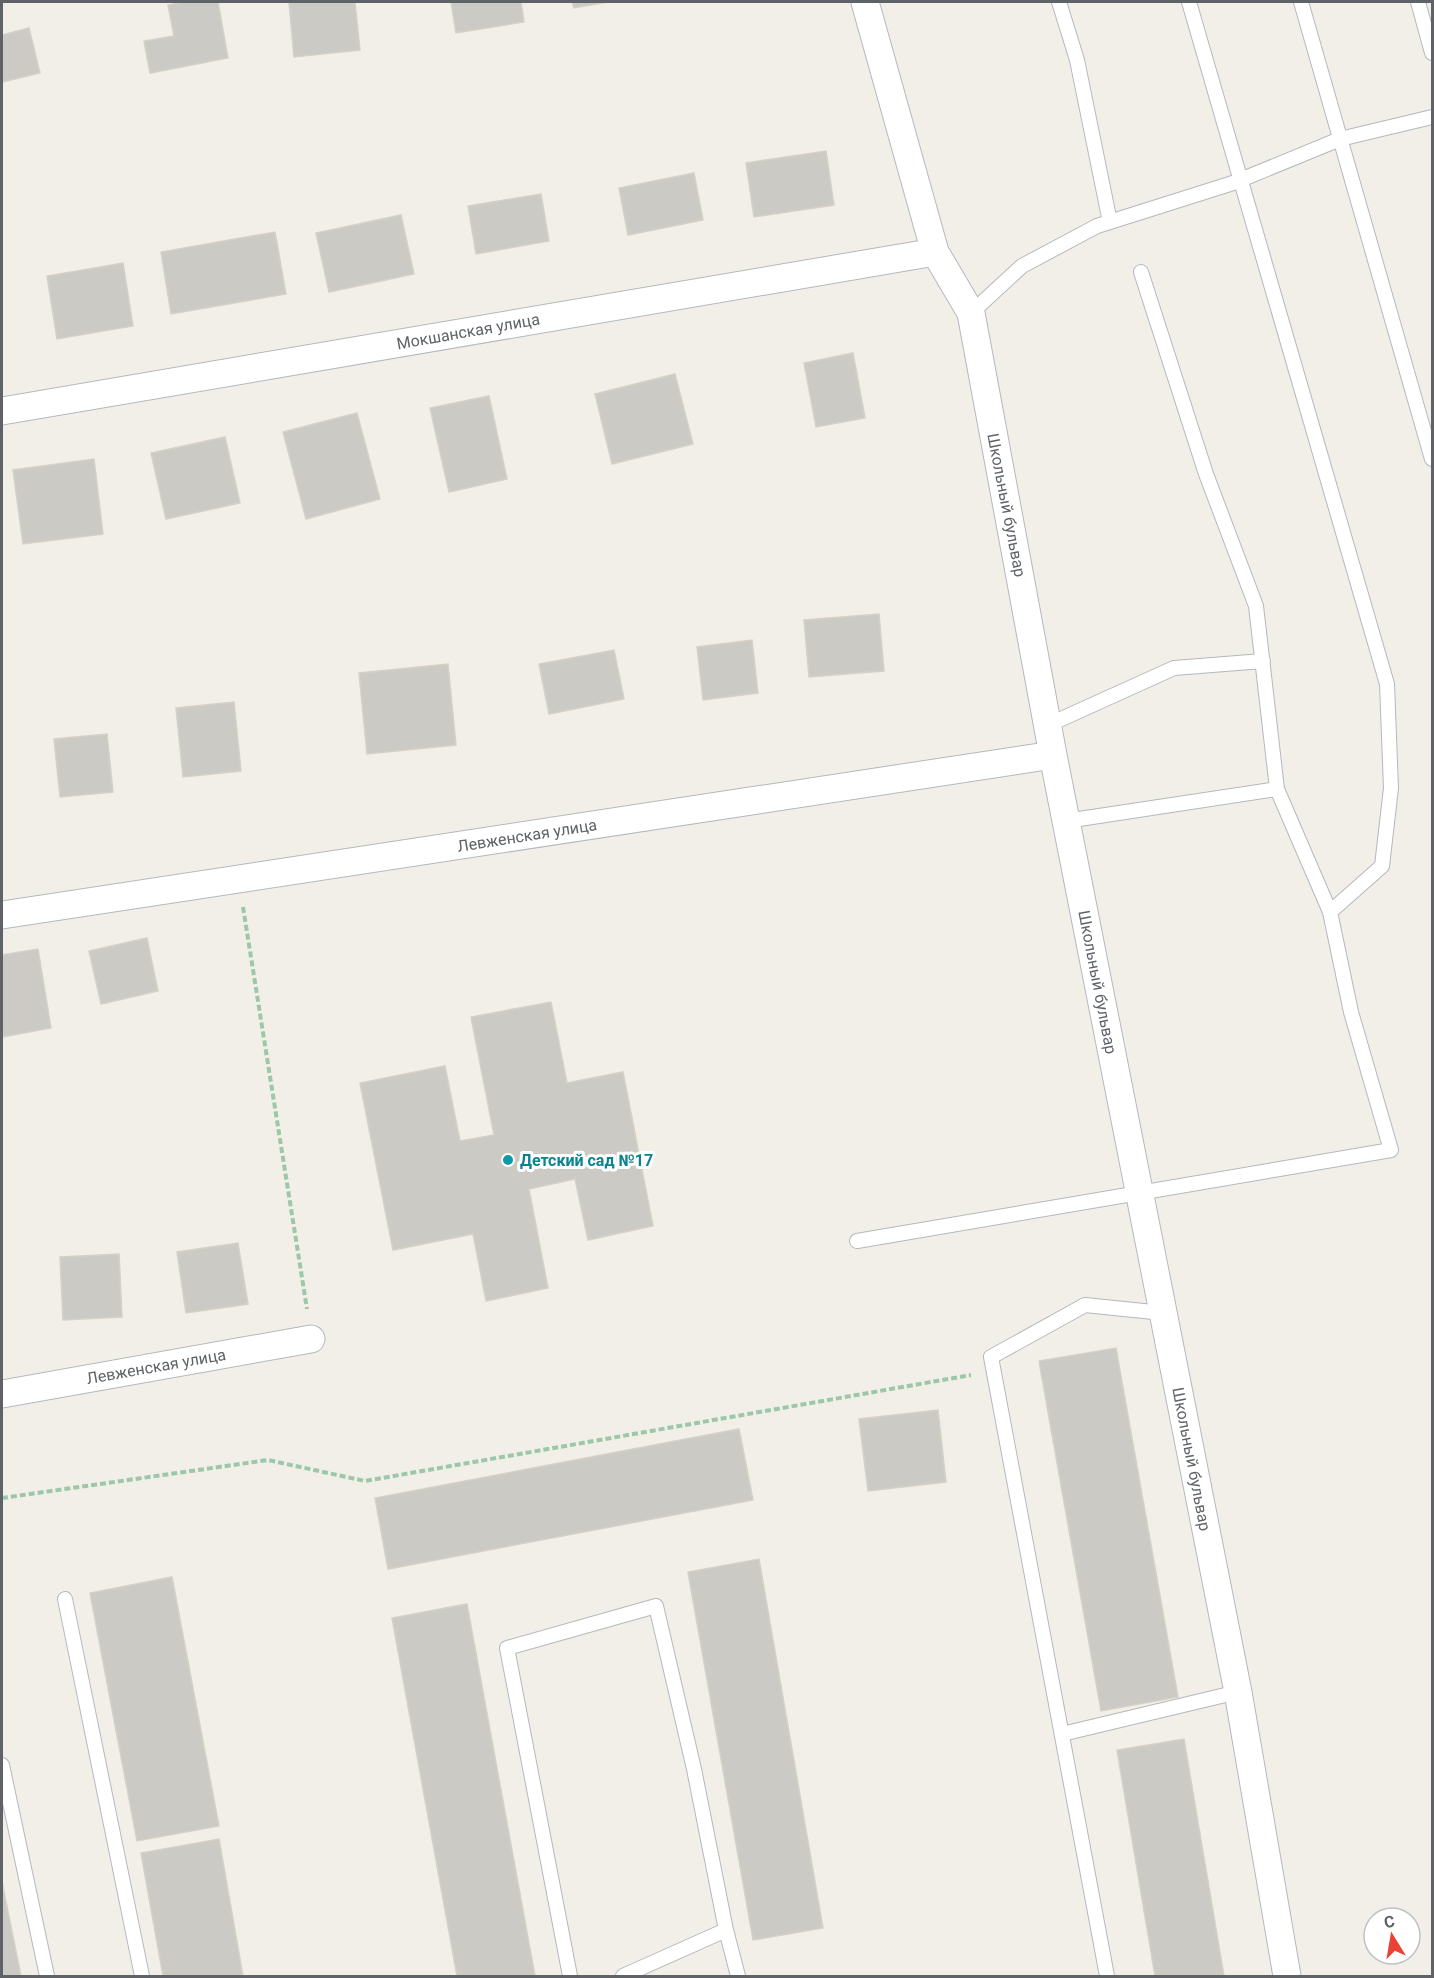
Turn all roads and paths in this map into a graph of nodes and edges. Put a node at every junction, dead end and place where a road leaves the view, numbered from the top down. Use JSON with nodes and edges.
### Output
{"nodes":[{"id":1,"x":865,"y":2,"type":"edge"},
{"id":2,"x":1059,"y":2,"type":"edge"},
{"id":3,"x":1189,"y":2,"type":"edge"},
{"id":4,"x":1301,"y":2,"type":"edge"},
{"id":5,"x":1418,"y":2,"type":"edge"},
{"id":6,"x":1432,"y":53,"type":"edge"},
{"id":7,"x":1432,"y":117,"type":"edge"},
{"id":8,"x":1340,"y":139,"type":"junction"},
{"id":9,"x":1240,"y":179,"type":"junction"},
{"id":10,"x":1110,"y":222,"type":"junction"},
{"id":11,"x":935,"y":252,"type":"junction"},
{"id":12,"x":1141,"y":272,"type":"dead end"},
{"id":13,"x":971,"y":313,"type":"junction"},
{"id":14,"x":2,"y":411,"type":"edge"},
{"id":15,"x":1432,"y":459,"type":"edge"},
{"id":16,"x":1263,"y":662,"type":"junction"},
{"id":17,"x":1048,"y":725,"type":"junction"},
{"id":18,"x":1053,"y":755,"type":"junction"},
{"id":19,"x":1277,"y":789,"type":"junction"},
{"id":20,"x":1066,"y":821,"type":"junction"},
{"id":21,"x":239,"y":879,"type":"junction"},
{"id":22,"x":1330,"y":912,"type":"junction"},
{"id":23,"x":2,"y":915,"type":"edge"},
{"id":24,"x":1140,"y":1192,"type":"junction"},
{"id":25,"x":857,"y":1241,"type":"dead end"},
{"id":26,"x":1164,"y":1313,"type":"junction"},
{"id":27,"x":311,"y":1339,"type":"joint"},
{"id":28,"x":993,"y":1371,"type":"junction"},
{"id":29,"x":2,"y":1394,"type":"edge"},
{"id":30,"x":2,"y":1498,"type":"edge"},
{"id":31,"x":65,"y":1599,"type":"dead end"},
{"id":32,"x":1238,"y":1692,"type":"junction"},
{"id":33,"x":1062,"y":1734,"type":"junction"},
{"id":34,"x":2,"y":1764,"type":"edge"},
{"id":35,"x":726,"y":1930,"type":"junction"},
{"id":36,"x":46,"y":1977,"type":"edge"},
{"id":37,"x":142,"y":1977,"type":"edge"},
{"id":38,"x":570,"y":1977,"type":"edge"},
{"id":39,"x":623,"y":1977,"type":"edge"},
{"id":40,"x":738,"y":1977,"type":"edge"},
{"id":41,"x":1107,"y":1977,"type":"edge"},
{"id":42,"x":1287,"y":1977,"type":"edge"}],
"edges":[{"from":1,"to":11,"type":"street","name":"Школьный бульвар"},
{"from":2,"to":10,"type":"lane"},
{"from":3,"to":9,"type":"lane"},
{"from":4,"to":8,"type":"lane"},
{"from":5,"to":6,"type":"lane"},
{"from":7,"to":8,"type":"lane"},
{"from":8,"to":9,"type":"lane"},
{"from":8,"to":15,"type":"lane"},
{"from":9,"to":10,"type":"lane"},
{"from":9,"to":22,"type":"lane"},
{"from":10,"to":13,"type":"lane"},
{"from":11,"to":13,"type":"street","name":"Школьный бульвар"},
{"from":11,"to":14,"type":"street","name":"Мокшанская улица"},
{"from":12,"to":16,"type":"lane"},
{"from":13,"to":17,"type":"street","name":"Школьный бульвар"},
{"from":16,"to":17,"type":"lane"},
{"from":16,"to":19,"type":"lane"},
{"from":17,"to":18,"type":"street","name":"Школьный бульвар"},
{"from":18,"to":20,"type":"street","name":"Школьный бульвар"},
{"from":18,"to":21,"type":"street","name":"Левженская улица"},
{"from":19,"to":20,"type":"lane"},
{"from":19,"to":22,"type":"lane"},
{"from":20,"to":24,"type":"street","name":"Школьный бульвар"},
{"from":21,"to":23,"type":"street","name":"Левженская улица"},
{"from":21,"to":27,"type":"path"},
{"from":22,"to":24,"type":"lane"},
{"from":24,"to":25,"type":"lane"},
{"from":24,"to":26,"type":"street","name":"Школьный бульвар"},
{"from":26,"to":28,"type":"lane"},
{"from":26,"to":32,"type":"street","name":"Школьный бульвар"},
{"from":27,"to":29,"type":"street","name":"Левженская улица"},
{"from":28,"to":30,"type":"path"},
{"from":28,"to":33,"type":"lane"},
{"from":31,"to":37,"type":"lane"},
{"from":32,"to":33,"type":"lane"},
{"from":32,"to":42,"type":"street","name":"Школьный бульвар"},
{"from":33,"to":41,"type":"lane"},
{"from":34,"to":36,"type":"lane"},
{"from":35,"to":38,"type":"lane"},
{"from":35,"to":39,"type":"lane"},
{"from":35,"to":40,"type":"lane"}]}
